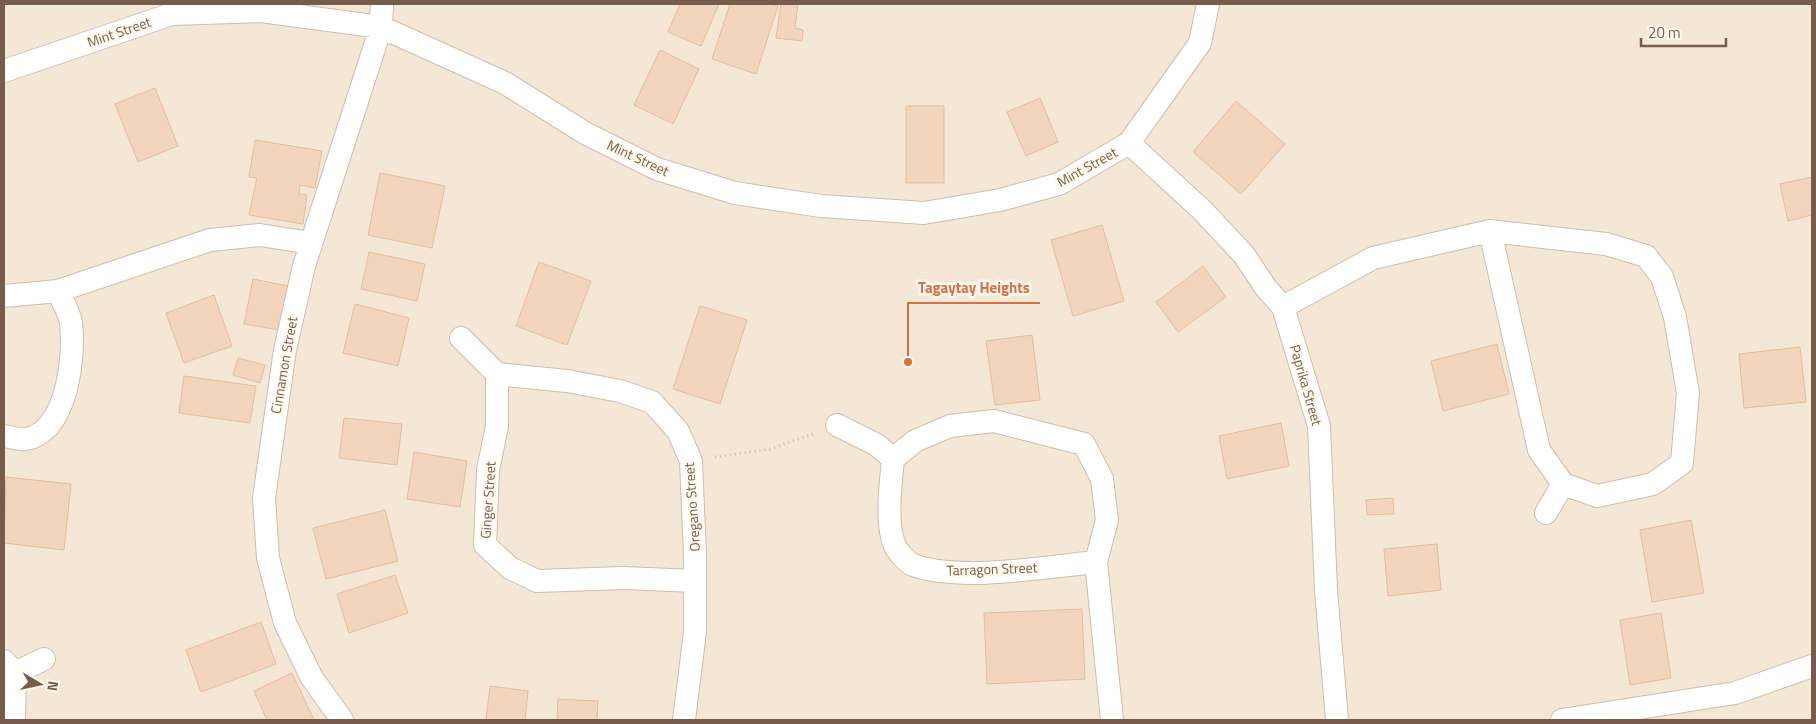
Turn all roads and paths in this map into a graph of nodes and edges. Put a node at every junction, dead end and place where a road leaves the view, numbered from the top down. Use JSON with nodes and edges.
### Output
{"nodes":[{"id":1,"x":382,"y":4,"type":"edge"},
{"id":2,"x":1208,"y":4,"type":"edge"},
{"id":3,"x":172,"y":9,"type":"edge"},
{"id":4,"x":380,"y":27,"type":"junction"},
{"id":5,"x":4,"y":71,"type":"edge"},
{"id":6,"x":1129,"y":143,"type":"junction"},
{"id":7,"x":1490,"y":231,"type":"junction"},
{"id":8,"x":311,"y":243,"type":"junction"},
{"id":9,"x":58,"y":291,"type":"junction"},
{"id":10,"x":4,"y":296,"type":"edge"},
{"id":11,"x":1283,"y":307,"type":"junction"},
{"id":12,"x":461,"y":338,"type":"dead end"},
{"id":13,"x":497,"y":374,"type":"junction"},
{"id":14,"x":837,"y":425,"type":"joint"},
{"id":15,"x":4,"y":436,"type":"edge"},
{"id":16,"x":893,"y":458,"type":"junction"},
{"id":17,"x":691,"y":460,"type":"junction"},
{"id":18,"x":1563,"y":484,"type":"junction"},
{"id":19,"x":1546,"y":513,"type":"dead end"},
{"id":20,"x":1096,"y":562,"type":"junction"},
{"id":21,"x":695,"y":581,"type":"junction"},
{"id":22,"x":44,"y":659,"type":"dead end"},
{"id":23,"x":1812,"y":666,"type":"edge"},
{"id":24,"x":9,"y":667,"type":"edge"},
{"id":25,"x":340,"y":719,"type":"edge"},
{"id":26,"x":14,"y":720,"type":"edge"},
{"id":27,"x":684,"y":720,"type":"edge"},
{"id":28,"x":1112,"y":720,"type":"edge"},
{"id":29,"x":1337,"y":720,"type":"edge"},
{"id":30,"x":1562,"y":720,"type":"edge"}],
"edges":[{"from":1,"to":4,"type":"street","name":"Cinnamon Street"},
{"from":2,"to":6,"type":"street","name":"Mint Street"},
{"from":3,"to":4,"type":"street","name":"Mint Street"},
{"from":3,"to":5,"type":"street","name":"Mint Street"},
{"from":4,"to":6,"type":"street","name":"Mint Street"},
{"from":4,"to":8,"type":"street","name":"Cinnamon Street"},
{"from":6,"to":11,"type":"street","name":"Paprika Street"},
{"from":7,"to":11,"type":"street"},
{"from":7,"to":18,"type":"street"},
{"from":7,"to":18,"type":"street"},
{"from":8,"to":9,"type":"street"},
{"from":8,"to":25,"type":"street","name":"Cinnamon Street"},
{"from":9,"to":10,"type":"street"},
{"from":9,"to":15,"type":"street"},
{"from":11,"to":29,"type":"street","name":"Paprika Street"},
{"from":12,"to":13,"type":"street"},
{"from":13,"to":17,"type":"street","name":"Oregano Street"},
{"from":13,"to":21,"type":"street","name":"Ginger Street"},
{"from":14,"to":16,"type":"street"},
{"from":14,"to":17,"type":"path"},
{"from":16,"to":20,"type":"street","name":"Tarragon Street"},
{"from":16,"to":20,"type":"street"},
{"from":17,"to":21,"type":"street","name":"Oregano Street"},
{"from":18,"to":19,"type":"street"},
{"from":20,"to":28,"type":"street"},
{"from":21,"to":27,"type":"street","name":"Oregano Street"},
{"from":22,"to":24,"type":"street"},
{"from":23,"to":30,"type":"street"},
{"from":24,"to":26,"type":"street"}]}
